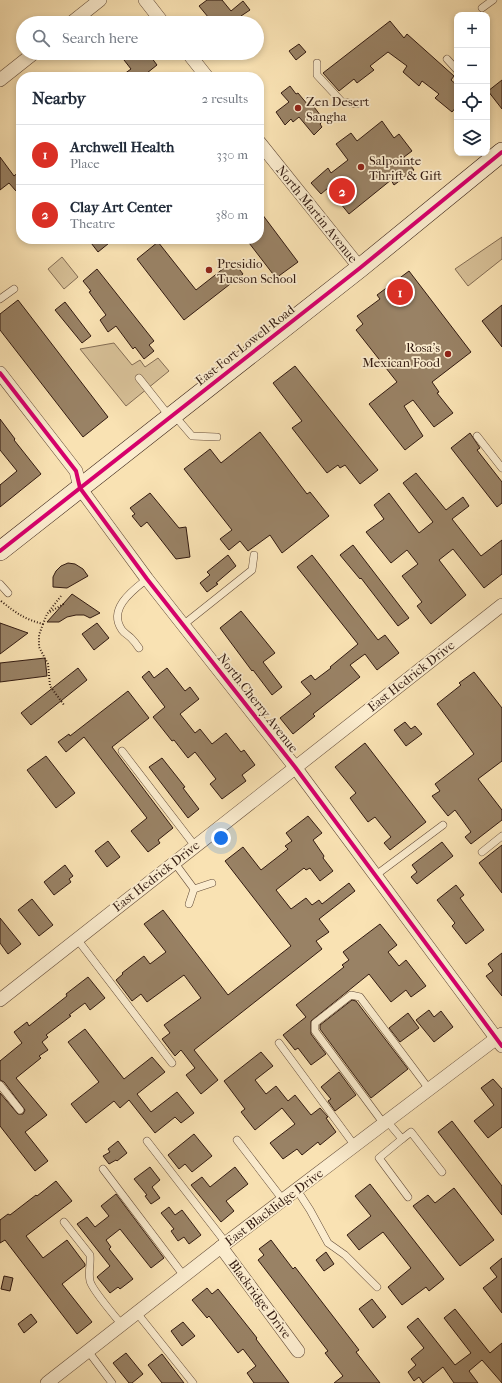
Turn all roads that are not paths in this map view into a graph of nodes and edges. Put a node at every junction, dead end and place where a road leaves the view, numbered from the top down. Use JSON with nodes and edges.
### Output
{"nodes":[{"id":1,"x":100,"y":0,"type":"edge"},
{"id":2,"x":144,"y":0,"type":"edge"},
{"id":3,"x":492,"y":0,"type":"edge"},
{"id":4,"x":482,"y":8,"type":"dead end"},
{"id":5,"x":80,"y":16,"type":"edge"},
{"id":6,"x":157,"y":16,"type":"edge"},
{"id":7,"x":447,"y":59,"type":"dead end"},
{"id":8,"x":25,"y":60,"type":"edge"},
{"id":9,"x":194,"y":60,"type":"edge"},
{"id":10,"x":317,"y":63,"type":"dead end"},
{"id":11,"x":454,"y":67,"type":"edge"},
{"id":12,"x":203,"y":72,"type":"edge"},
{"id":13,"x":0,"y":80,"type":"edge"},
{"id":14,"x":358,"y":104,"type":"dead end"},
{"id":15,"x":264,"y":148,"type":"edge"},
{"id":16,"x":502,"y":152,"type":"edge"},
{"id":17,"x":360,"y":268,"type":"junction"},
{"id":18,"x":14,"y":289,"type":"dead end"},
{"id":19,"x":0,"y":299,"type":"edge"},
{"id":20,"x":0,"y":374,"type":"edge"},
{"id":21,"x":139,"y":378,"type":"dead end"},
{"id":22,"x":172,"y":416,"type":"junction"},
{"id":23,"x":477,"y":436,"type":"dead end"},
{"id":24,"x":217,"y":437,"type":"dead end"},
{"id":25,"x":502,"y":468,"type":"edge"},
{"id":26,"x":80,"y":488,"type":"junction"},
{"id":27,"x":0,"y":552,"type":"edge"},
{"id":28,"x":254,"y":555,"type":"dead end"},
{"id":29,"x":147,"y":579,"type":"junction"},
{"id":30,"x":0,"y":584,"type":"edge"},
{"id":31,"x":8,"y":594,"type":"dead end"},
{"id":32,"x":502,"y":605,"type":"edge"},
{"id":33,"x":183,"y":625,"type":"junction"},
{"id":34,"x":139,"y":648,"type":"dead end"},
{"id":35,"x":122,"y":751,"type":"dead end"},
{"id":36,"x":295,"y":766,"type":"junction"},
{"id":37,"x":443,"y":825,"type":"dead end"},
{"id":38,"x":501,"y":838,"type":"edge"},
{"id":39,"x":194,"y":846,"type":"junction"},
{"id":40,"x":482,"y":852,"type":"dead end"},
{"id":41,"x":174,"y":862,"type":"junction"},
{"id":42,"x":376,"y":875,"type":"junction"},
{"id":43,"x":212,"y":883,"type":"dead end"},
{"id":44,"x":194,"y":888,"type":"junction"},
{"id":45,"x":189,"y":904,"type":"dead end"},
{"id":46,"x":77,"y":939,"type":"junction"},
{"id":47,"x":0,"y":1000,"type":"edge"},
{"id":48,"x":500,"y":1039,"type":"edge"},
{"id":49,"x":279,"y":1044,"type":"dead end"},
{"id":50,"x":172,"y":1063,"type":"dead end"},
{"id":51,"x":0,"y":1085,"type":"edge"},
{"id":52,"x":429,"y":1090,"type":"junction"},
{"id":53,"x":20,"y":1110,"type":"dead end"},
{"id":54,"x":386,"y":1123,"type":"junction"},
{"id":55,"x":402,"y":1139,"type":"junction"},
{"id":56,"x":236,"y":1140,"type":"dead end"},
{"id":57,"x":147,"y":1141,"type":"dead end"},
{"id":58,"x":355,"y":1146,"type":"junction"},
{"id":59,"x":102,"y":1169,"type":"dead end"},
{"id":60,"x":442,"y":1172,"type":"dead end"},
{"id":61,"x":297,"y":1190,"type":"junction"},
{"id":62,"x":408,"y":1197,"type":"dead end"},
{"id":63,"x":283,"y":1200,"type":"junction"},
{"id":64,"x":64,"y":1222,"type":"dead end"},
{"id":65,"x":224,"y":1245,"type":"junction"},
{"id":66,"x":184,"y":1276,"type":"junction"},
{"id":67,"x":377,"y":1287,"type":"dead end"},
{"id":68,"x":137,"y":1313,"type":"junction"},
{"id":69,"x":122,"y":1325,"type":"junction"},
{"id":70,"x":88,"y":1351,"type":"junction"},
{"id":71,"x":298,"y":1352,"type":"dead end"},
{"id":72,"x":47,"y":1383,"type":"edge"},
{"id":73,"x":112,"y":1383,"type":"edge"},
{"id":74,"x":193,"y":1383,"type":"edge"}],
"edges":[{"from":1,"to":5,"type":"street"},
{"from":2,"to":6,"type":"street"},
{"from":3,"to":4,"type":"lane"},
{"from":7,"to":11,"type":"lane"},
{"from":8,"to":13,"type":"street"},
{"from":9,"to":12,"type":"street"},
{"from":10,"to":14,"type":"lane"},
{"from":15,"to":17,"type":"street","name":"North Martin Avenue"},
{"from":16,"to":17,"type":"main road","name":"East Fort Lowell Road"},
{"from":17,"to":22,"type":"main road","name":"East Fort Lowell Road"},
{"from":18,"to":19,"type":"lane"},
{"from":20,"to":26,"type":"street","name":"North Cherry Avenue"},
{"from":21,"to":22,"type":"lane"},
{"from":22,"to":24,"type":"lane"},
{"from":22,"to":26,"type":"main road","name":"East Fort Lowell Road"},
{"from":23,"to":25,"type":"lane"},
{"from":26,"to":27,"type":"main road","name":"East Fort Lowell Road"},
{"from":26,"to":29,"type":"street","name":"North Cherry Avenue"},
{"from":28,"to":33,"type":"lane"},
{"from":29,"to":33,"type":"street","name":"North Cherry Avenue"},
{"from":29,"to":34,"type":"lane"},
{"from":30,"to":31,"type":"lane"},
{"from":32,"to":36,"type":"street","name":"East Hedrick Drive"},
{"from":33,"to":36,"type":"street","name":"North Cherry Avenue"},
{"from":35,"to":39,"type":"lane"},
{"from":36,"to":39,"type":"street","name":"East Hedrick Drive"},
{"from":36,"to":42,"type":"street","name":"North Cherry Avenue"},
{"from":37,"to":42,"type":"lane"},
{"from":38,"to":40,"type":"lane"},
{"from":39,"to":41,"type":"street","name":"East Hedrick Drive"},
{"from":41,"to":44,"type":"lane"},
{"from":41,"to":46,"type":"street","name":"East Hedrick Drive"},
{"from":42,"to":48,"type":"street","name":"North Cherry Avenue"},
{"from":43,"to":44,"type":"lane"},
{"from":44,"to":45,"type":"lane"},
{"from":46,"to":47,"type":"street","name":"East Hedrick Drive"},
{"from":46,"to":50,"type":"lane"},
{"from":48,"to":52,"type":"street","name":"East Blacklidge Drive"},
{"from":49,"to":58,"type":"lane"},
{"from":51,"to":53,"type":"lane"},
{"from":52,"to":54,"type":"street","name":"East Blacklidge Drive"},
{"from":52,"to":54,"type":"lane"},
{"from":54,"to":55,"type":"lane"},
{"from":54,"to":58,"type":"street","name":"East Blacklidge Drive"},
{"from":55,"to":60,"type":"lane"},
{"from":55,"to":62,"type":"lane"},
{"from":56,"to":63,"type":"lane"},
{"from":57,"to":65,"type":"lane"},
{"from":58,"to":61,"type":"street","name":"East Blacklidge Drive"},
{"from":59,"to":66,"type":"lane"},
{"from":61,"to":63,"type":"street","name":"East Blacklidge Drive"},
{"from":61,"to":67,"type":"lane"},
{"from":63,"to":65,"type":"street","name":"East Blacklidge Drive"},
{"from":64,"to":69,"type":"lane"},
{"from":65,"to":66,"type":"street","name":"East Blacklidge Drive"},
{"from":65,"to":71,"type":"street","name":"Blackridge Drive"},
{"from":66,"to":68,"type":"street","name":"East Blacklidge Drive"},
{"from":68,"to":69,"type":"street","name":"East Blacklidge Drive"},
{"from":68,"to":74,"type":"lane"},
{"from":69,"to":70,"type":"street","name":"East Blacklidge Drive"},
{"from":70,"to":72,"type":"street","name":"East Blacklidge Drive"},
{"from":70,"to":73,"type":"lane"}]}
